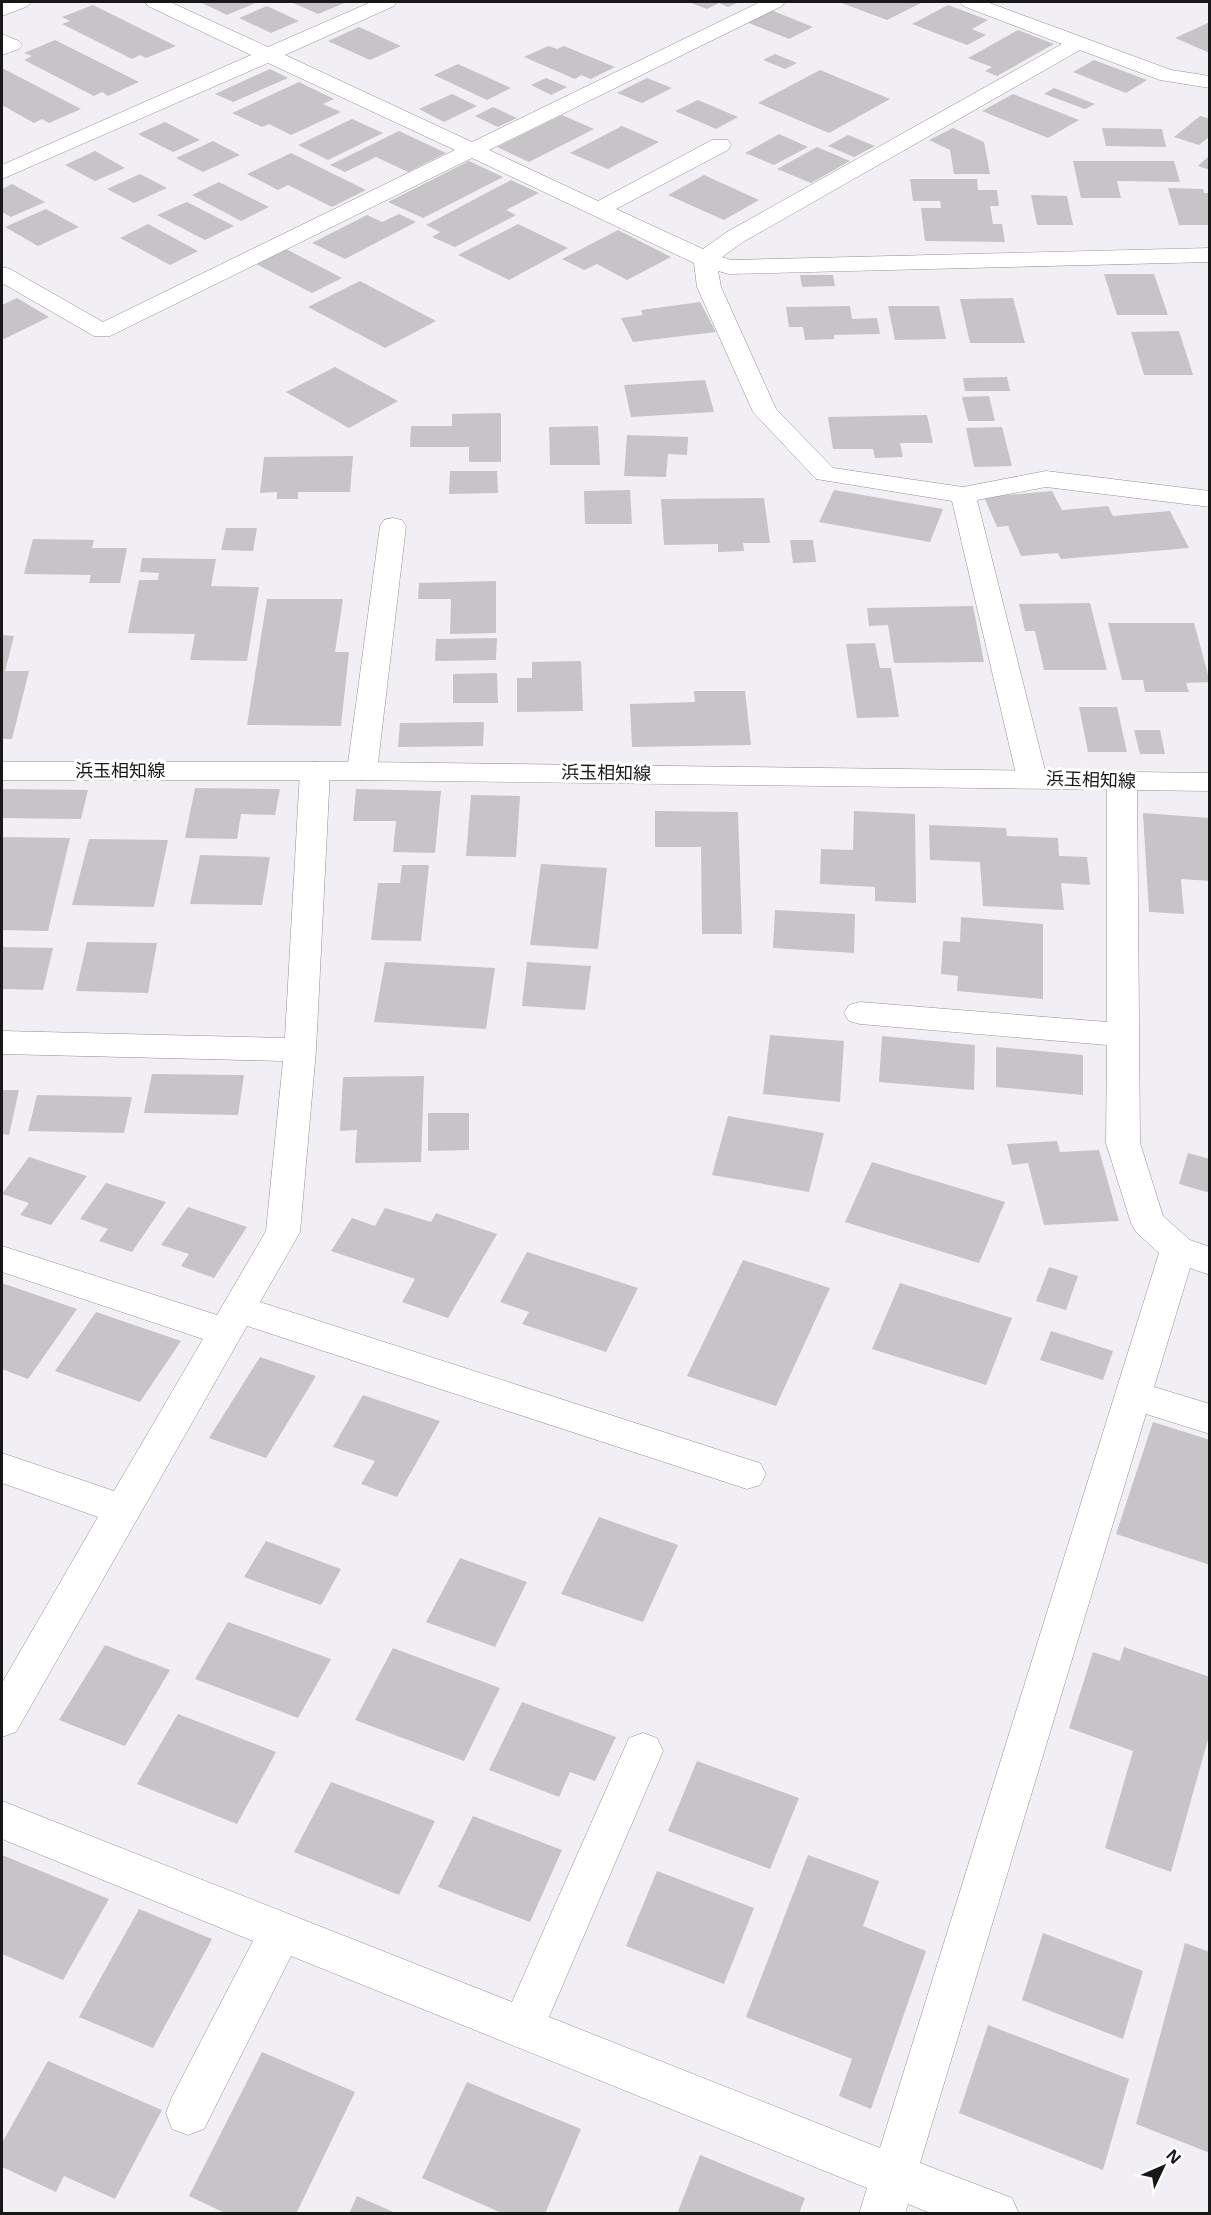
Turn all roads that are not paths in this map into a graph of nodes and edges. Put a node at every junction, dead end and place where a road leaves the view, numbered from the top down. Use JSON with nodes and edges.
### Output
{"nodes":[{"id":1,"x":21,"y":2,"type":"edge"},
{"id":2,"x":155,"y":2,"type":"edge"},
{"id":3,"x":380,"y":2,"type":"edge"},
{"id":4,"x":775,"y":2,"type":"edge"},
{"id":5,"x":970,"y":2,"type":"edge"},
{"id":6,"x":2,"y":9,"type":"edge"},
{"id":7,"x":2,"y":40,"type":"edge"},
{"id":8,"x":1076,"y":44,"type":"junction"},
{"id":9,"x":2,"y":49,"type":"edge"},
{"id":10,"x":269,"y":54,"type":"junction"},
{"id":11,"x":1209,"y":82,"type":"edge"},
{"id":12,"x":720,"y":145,"type":"dead end"},
{"id":13,"x":472,"y":150,"type":"junction"},
{"id":14,"x":2,"y":173,"type":"edge"},
{"id":15,"x":598,"y":209,"type":"junction"},
{"id":16,"x":1209,"y":255,"type":"edge"},
{"id":17,"x":705,"y":259,"type":"junction"},
{"id":18,"x":2,"y":274,"type":"edge"},
{"id":19,"x":963,"y":495,"type":"junction"},
{"id":20,"x":1209,"y":499,"type":"edge"},
{"id":21,"x":393,"y":526,"type":"dead end"},
{"id":22,"x":2,"y":771,"type":"edge"},
{"id":23,"x":315,"y":771,"type":"junction"},
{"id":24,"x":362,"y":771,"type":"junction"},
{"id":25,"x":1032,"y":778,"type":"junction"},
{"id":26,"x":1122,"y":781,"type":"junction"},
{"id":27,"x":1209,"y":782,"type":"edge"},
{"id":28,"x":860,"y":1013,"type":"dead end"},
{"id":29,"x":1121,"y":1035,"type":"junction"},
{"id":30,"x":2,"y":1042,"type":"edge"},
{"id":31,"x":300,"y":1050,"type":"junction"},
{"id":32,"x":1194,"y":1256,"type":"edge"},
{"id":33,"x":2,"y":1259,"type":"edge"},
{"id":34,"x":232,"y":1321,"type":"junction"},
{"id":35,"x":1133,"y":1395,"type":"junction"},
{"id":36,"x":1209,"y":1419,"type":"edge"},
{"id":37,"x":2,"y":1468,"type":"edge"},
{"id":38,"x":747,"y":1474,"type":"dead end"},
{"id":39,"x":122,"y":1510,"type":"junction"},
{"id":40,"x":2,"y":1719,"type":"edge"},
{"id":41,"x":643,"y":1751,"type":"dead end"},
{"id":42,"x":2,"y":1820,"type":"edge"},
{"id":43,"x":281,"y":1931,"type":"junction"},
{"id":44,"x":523,"y":2027,"type":"junction"},
{"id":45,"x":188,"y":2113,"type":"dead end"},
{"id":46,"x":888,"y":2195,"type":"edge"},
{"id":47,"x":996,"y":2214,"type":"edge"}],
"edges":[{"from":1,"to":6,"type":"street"},
{"from":2,"to":10,"type":"street"},
{"from":3,"to":10,"type":"street"},
{"from":4,"to":13,"type":"street"},
{"from":5,"to":8,"type":"street"},
{"from":7,"to":9,"type":"street"},
{"from":8,"to":11,"type":"street"},
{"from":8,"to":17,"type":"street"},
{"from":10,"to":13,"type":"street"},
{"from":10,"to":14,"type":"street"},
{"from":12,"to":15,"type":"street"},
{"from":13,"to":15,"type":"street"},
{"from":13,"to":18,"type":"street"},
{"from":15,"to":17,"type":"street"},
{"from":16,"to":17,"type":"street"},
{"from":17,"to":19,"type":"street"},
{"from":19,"to":20,"type":"street"},
{"from":19,"to":25,"type":"street"},
{"from":21,"to":24,"type":"street"},
{"from":22,"to":23,"type":"street","name":"浜玉相知線"},
{"from":23,"to":24,"type":"street","name":"浜玉相知線"},
{"from":23,"to":31,"type":"street"},
{"from":24,"to":25,"type":"street","name":"浜玉相知線"},
{"from":25,"to":26,"type":"street","name":"浜玉相知線"},
{"from":26,"to":27,"type":"street","name":"浜玉相知線"},
{"from":26,"to":29,"type":"street"},
{"from":28,"to":29,"type":"street"},
{"from":29,"to":32,"type":"street"},
{"from":30,"to":31,"type":"street"},
{"from":31,"to":34,"type":"street"},
{"from":32,"to":35,"type":"street"},
{"from":33,"to":34,"type":"street"},
{"from":34,"to":38,"type":"street"},
{"from":34,"to":39,"type":"street"},
{"from":35,"to":36,"type":"street"},
{"from":35,"to":46,"type":"street"},
{"from":37,"to":39,"type":"street"},
{"from":39,"to":40,"type":"street"},
{"from":41,"to":44,"type":"street"},
{"from":42,"to":43,"type":"street"},
{"from":43,"to":44,"type":"street"},
{"from":43,"to":45,"type":"street"},
{"from":44,"to":46,"type":"street"},
{"from":46,"to":47,"type":"street"}]}
